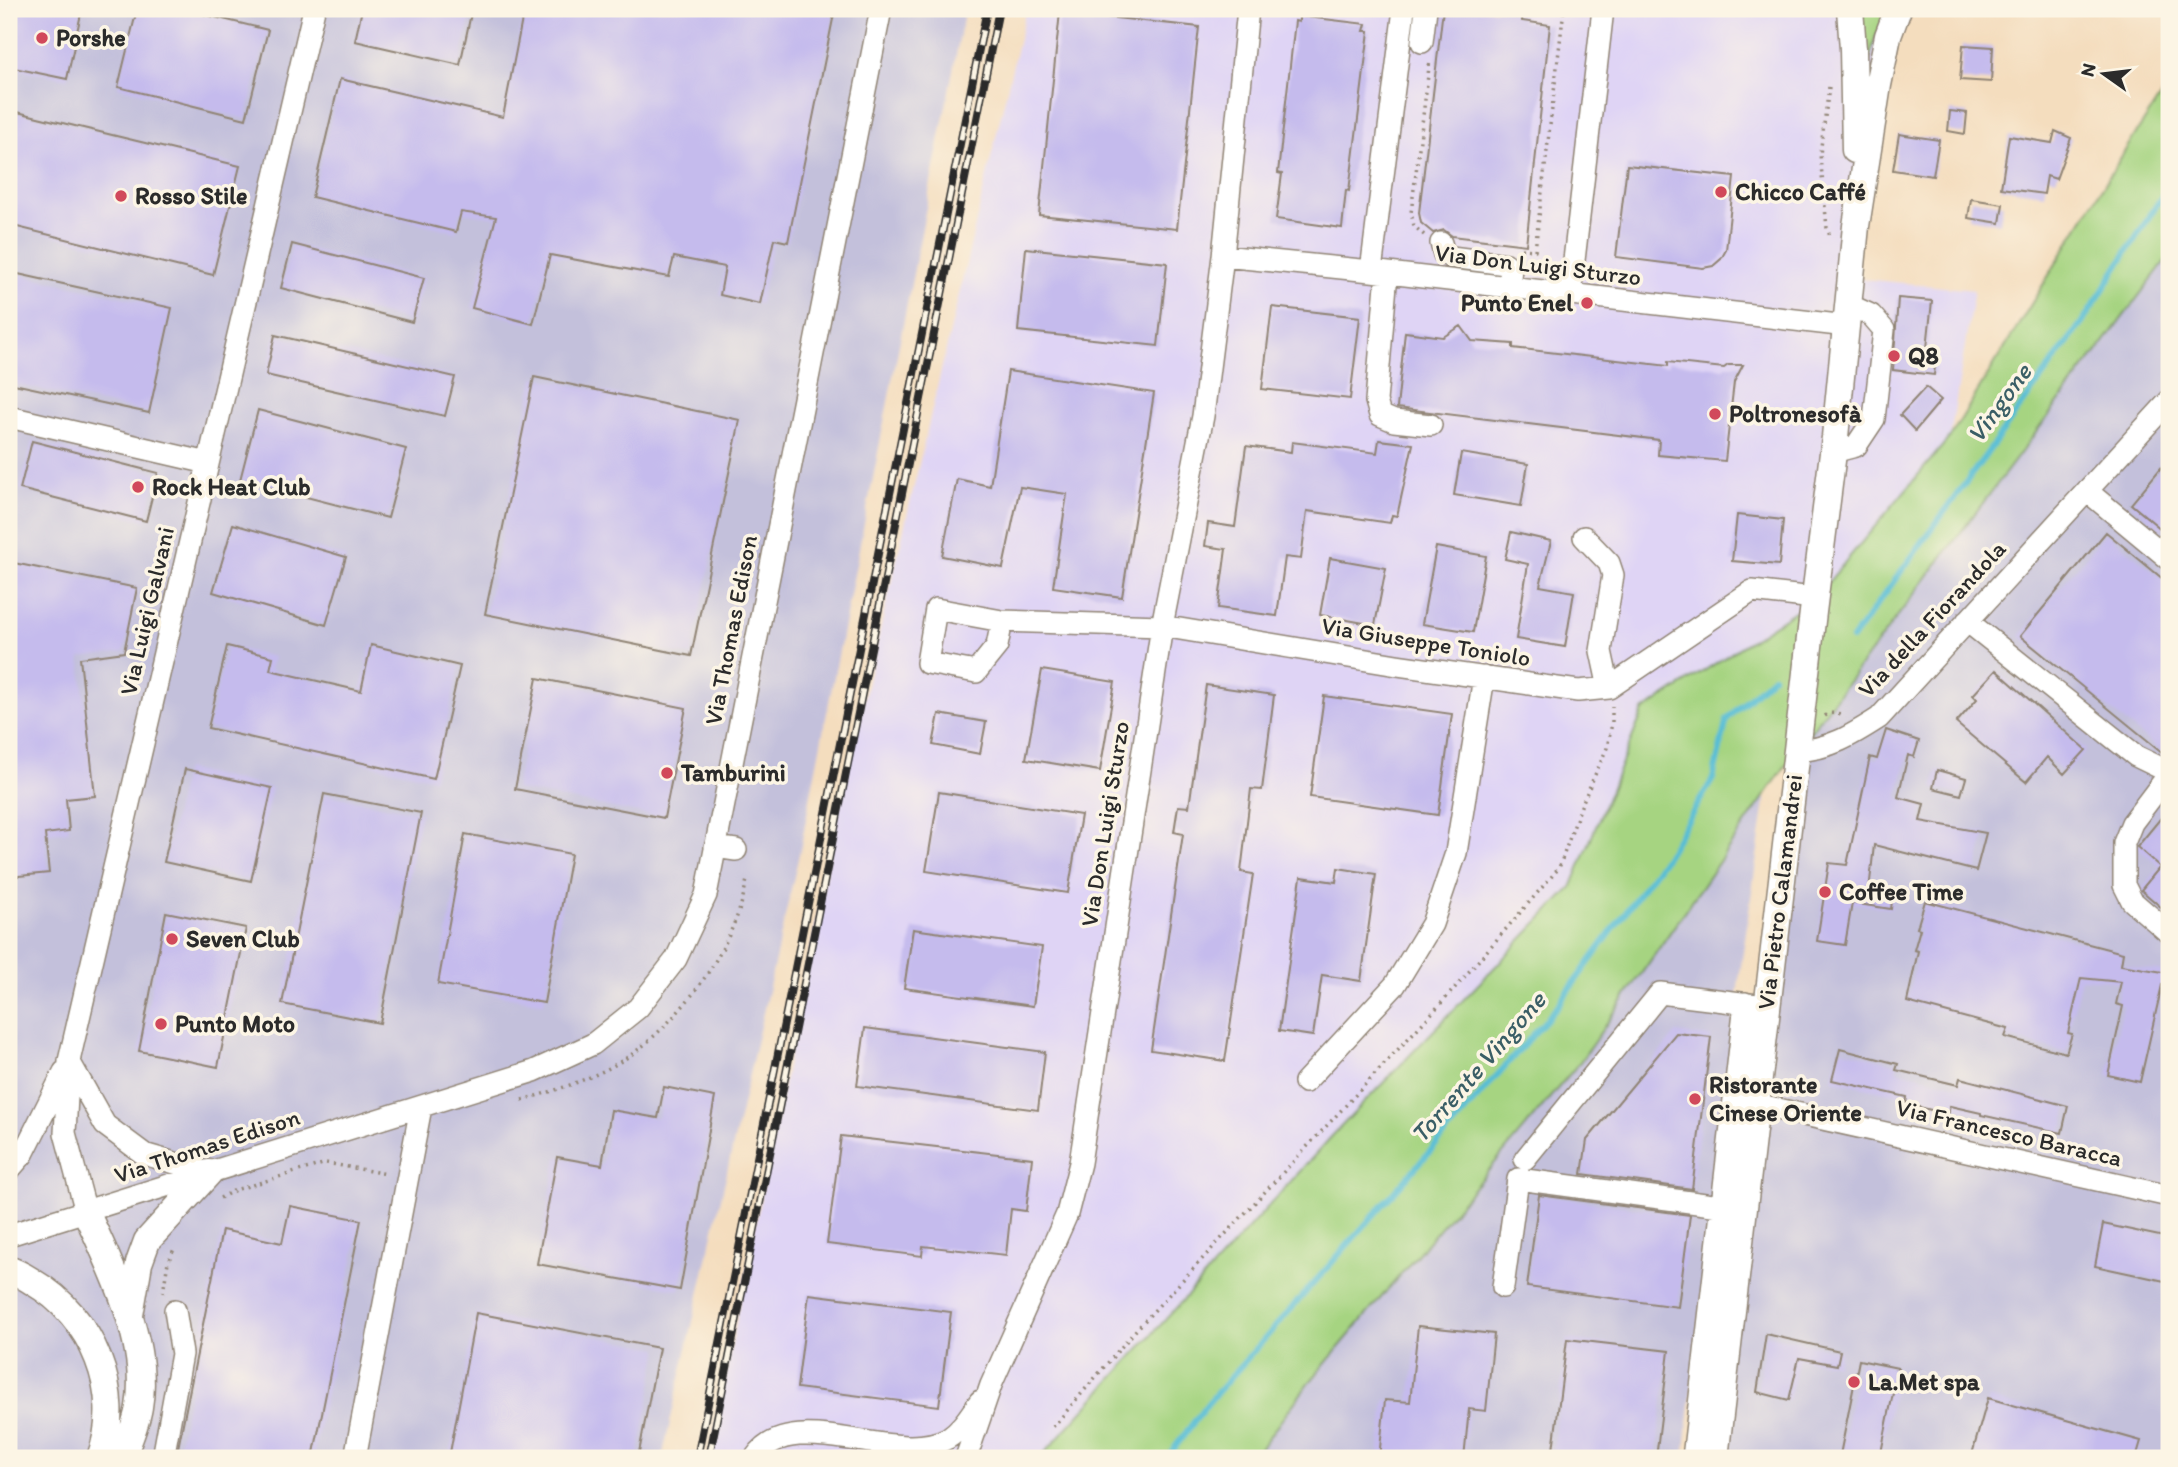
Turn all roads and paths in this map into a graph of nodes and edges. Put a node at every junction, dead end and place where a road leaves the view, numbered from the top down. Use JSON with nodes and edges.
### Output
{"nodes":[{"id":1,"x":314,"y":9,"type":"edge"},
{"id":2,"x":881,"y":9,"type":"edge"},
{"id":3,"x":1248,"y":9,"type":"edge"},
{"id":4,"x":1404,"y":9,"type":"edge"},
{"id":5,"x":1426,"y":9,"type":"edge"},
{"id":6,"x":1564,"y":9,"type":"edge"},
{"id":7,"x":1603,"y":9,"type":"edge"},
{"id":8,"x":1850,"y":9,"type":"edge"},
{"id":9,"x":1898,"y":9,"type":"edge"},
{"id":10,"x":1427,"y":46,"type":"joint"},
{"id":11,"x":1829,"y":85,"type":"dead end"},
{"id":12,"x":1856,"y":226,"type":"junction"},
{"id":13,"x":1438,"y":241,"type":"joint"},
{"id":14,"x":1835,"y":244,"type":"dead end"},
{"id":15,"x":1509,"y":248,"type":"dead end"},
{"id":16,"x":1223,"y":256,"type":"junction"},
{"id":17,"x":1379,"y":272,"type":"junction"},
{"id":18,"x":1509,"y":288,"type":"junction"},
{"id":19,"x":1570,"y":295,"type":"junction"},
{"id":20,"x":1848,"y":316,"type":"junction"},
{"id":21,"x":2169,"y":401,"type":"edge"},
{"id":22,"x":9,"y":417,"type":"edge"},
{"id":23,"x":1431,"y":425,"type":"dead end"},
{"id":24,"x":1833,"y":452,"type":"junction"},
{"id":25,"x":208,"y":463,"type":"junction"},
{"id":26,"x":2087,"y":491,"type":"junction"},
{"id":27,"x":1584,"y":537,"type":"dead end"},
{"id":28,"x":2169,"y":559,"type":"edge"},
{"id":29,"x":1814,"y":605,"type":"junction"},
{"id":30,"x":1002,"y":621,"type":"dead end"},
{"id":31,"x":1967,"y":621,"type":"junction"},
{"id":32,"x":1162,"y":626,"type":"junction"},
{"id":33,"x":1484,"y":677,"type":"junction"},
{"id":34,"x":1609,"y":688,"type":"junction"},
{"id":35,"x":1798,"y":740,"type":"junction"},
{"id":36,"x":2169,"y":773,"type":"edge"},
{"id":37,"x":2169,"y":933,"type":"edge"},
{"id":38,"x":1756,"y":1004,"type":"junction"},
{"id":39,"x":69,"y":1060,"type":"junction"},
{"id":40,"x":1305,"y":1082,"type":"dead end"},
{"id":41,"x":1755,"y":1104,"type":"junction"},
{"id":42,"x":421,"y":1107,"type":"junction"},
{"id":43,"x":1525,"y":1158,"type":"dead end"},
{"id":44,"x":9,"y":1170,"type":"edge"},
{"id":45,"x":209,"y":1173,"type":"junction"},
{"id":46,"x":407,"y":1178,"type":"junction"},
{"id":47,"x":2169,"y":1196,"type":"edge"},
{"id":48,"x":217,"y":1200,"type":"dead end"},
{"id":49,"x":1733,"y":1208,"type":"junction"},
{"id":50,"x":90,"y":1220,"type":"junction"},
{"id":51,"x":9,"y":1235,"type":"edge"},
{"id":52,"x":177,"y":1242,"type":"dead end"},
{"id":53,"x":9,"y":1270,"type":"edge"},
{"id":54,"x":1503,"y":1287,"type":"dead end"},
{"id":55,"x":169,"y":1306,"type":"joint"},
{"id":56,"x":130,"y":1315,"type":"junction"},
{"id":57,"x":991,"y":1385,"type":"junction"},
{"id":58,"x":1052,"y":1427,"type":"dead end"},
{"id":59,"x":9,"y":1453,"type":"edge"},
{"id":60,"x":109,"y":1453,"type":"edge"},
{"id":61,"x":30,"y":1458,"type":"edge"},
{"id":62,"x":163,"y":1458,"type":"edge"},
{"id":63,"x":355,"y":1458,"type":"edge"},
{"id":64,"x":755,"y":1458,"type":"edge"},
{"id":65,"x":966,"y":1458,"type":"edge"},
{"id":66,"x":1693,"y":1458,"type":"edge"},
{"id":67,"x":1715,"y":1458,"type":"edge"}],
"edges":[{"from":1,"to":25,"type":"street","name":"Via Luigi Galvani"},
{"from":2,"to":42,"type":"street","name":"Via Thomas Edison"},
{"from":3,"to":16,"type":"street","name":"Via Don Luigi Sturzo"},
{"from":4,"to":17,"type":"street"},
{"from":5,"to":10,"type":"street"},
{"from":6,"to":15,"type":"path"},
{"from":7,"to":19,"type":"street"},
{"from":8,"to":12,"type":"main road"},
{"from":9,"to":12,"type":"main road"},
{"from":10,"to":13,"type":"path"},
{"from":11,"to":14,"type":"path"},
{"from":12,"to":20,"type":"main road","name":"Via Pietro Calamandrei"},
{"from":13,"to":18,"type":"street"},
{"from":16,"to":17,"type":"street","name":"Via Don Luigi Sturzo"},
{"from":16,"to":32,"type":"street","name":"Via Don Luigi Sturzo"},
{"from":17,"to":18,"type":"street","name":"Via Don Luigi Sturzo"},
{"from":17,"to":23,"type":"street"},
{"from":18,"to":19,"type":"street","name":"Via Don Luigi Sturzo"},
{"from":19,"to":20,"type":"street","name":"Via Don Luigi Sturzo"},
{"from":20,"to":24,"type":"main road","name":"Via Pietro Calamandrei"},
{"from":20,"to":24,"type":"street"},
{"from":21,"to":26,"type":"street","name":"Via della Fiorandola"},
{"from":22,"to":25,"type":"street"},
{"from":24,"to":29,"type":"main road","name":"Via Pietro Calamandrei"},
{"from":25,"to":39,"type":"street","name":"Via Luigi Galvani"},
{"from":26,"to":28,"type":"street"},
{"from":26,"to":31,"type":"street","name":"Via della Fiorandola"},
{"from":27,"to":34,"type":"street"},
{"from":29,"to":34,"type":"street"},
{"from":29,"to":35,"type":"main road","name":"Via Pietro Calamandrei"},
{"from":30,"to":32,"type":"street","name":"Via Giuseppe Toniolo"},
{"from":31,"to":35,"type":"street","name":"Via della Fiorandola"},
{"from":31,"to":36,"type":"street"},
{"from":32,"to":33,"type":"street","name":"Via Giuseppe Toniolo"},
{"from":32,"to":57,"type":"street","name":"Via Don Luigi Sturzo"},
{"from":33,"to":34,"type":"street","name":"Via Giuseppe Toniolo"},
{"from":33,"to":40,"type":"street"},
{"from":34,"to":58,"type":"path"},
{"from":35,"to":38,"type":"main road","name":"Via Pietro Calamandrei"},
{"from":36,"to":37,"type":"street"},
{"from":38,"to":41,"type":"main road","name":"Via Pietro Calamandrei"},
{"from":38,"to":43,"type":"street"},
{"from":38,"to":49,"type":"street"},
{"from":39,"to":44,"type":"street","name":"Via Luigi Galvani"},
{"from":39,"to":45,"type":"street"},
{"from":39,"to":50,"type":"street","name":"Via Luigi Galvani"},
{"from":41,"to":47,"type":"street","name":"Via Francesco Baracca"},
{"from":41,"to":49,"type":"main road","name":"Via Pietro Calamandrei"},
{"from":42,"to":45,"type":"street","name":"Via Thomas Edison"},
{"from":42,"to":46,"type":"street"},
{"from":45,"to":50,"type":"street","name":"Via Thomas Edison"},
{"from":45,"to":56,"type":"main road"},
{"from":46,"to":48,"type":"path"},
{"from":46,"to":63,"type":"street"},
{"from":49,"to":54,"type":"street"},
{"from":49,"to":66,"type":"street"},
{"from":49,"to":67,"type":"main road","name":"Via Pietro Calamandrei"},
{"from":50,"to":51,"type":"street","name":"Via Thomas Edison"},
{"from":50,"to":56,"type":"main road"},
{"from":50,"to":60,"type":"main road"},
{"from":52,"to":55,"type":"path"},
{"from":53,"to":60,"type":"main road"},
{"from":55,"to":62,"type":"street"},
{"from":56,"to":60,"type":"main road"},
{"from":57,"to":64,"type":"street","name":"Via Don Luigi Sturzo"},
{"from":57,"to":65,"type":"street","name":"Via Don Luigi Sturzo"},
{"from":59,"to":61,"type":"path"}]}
